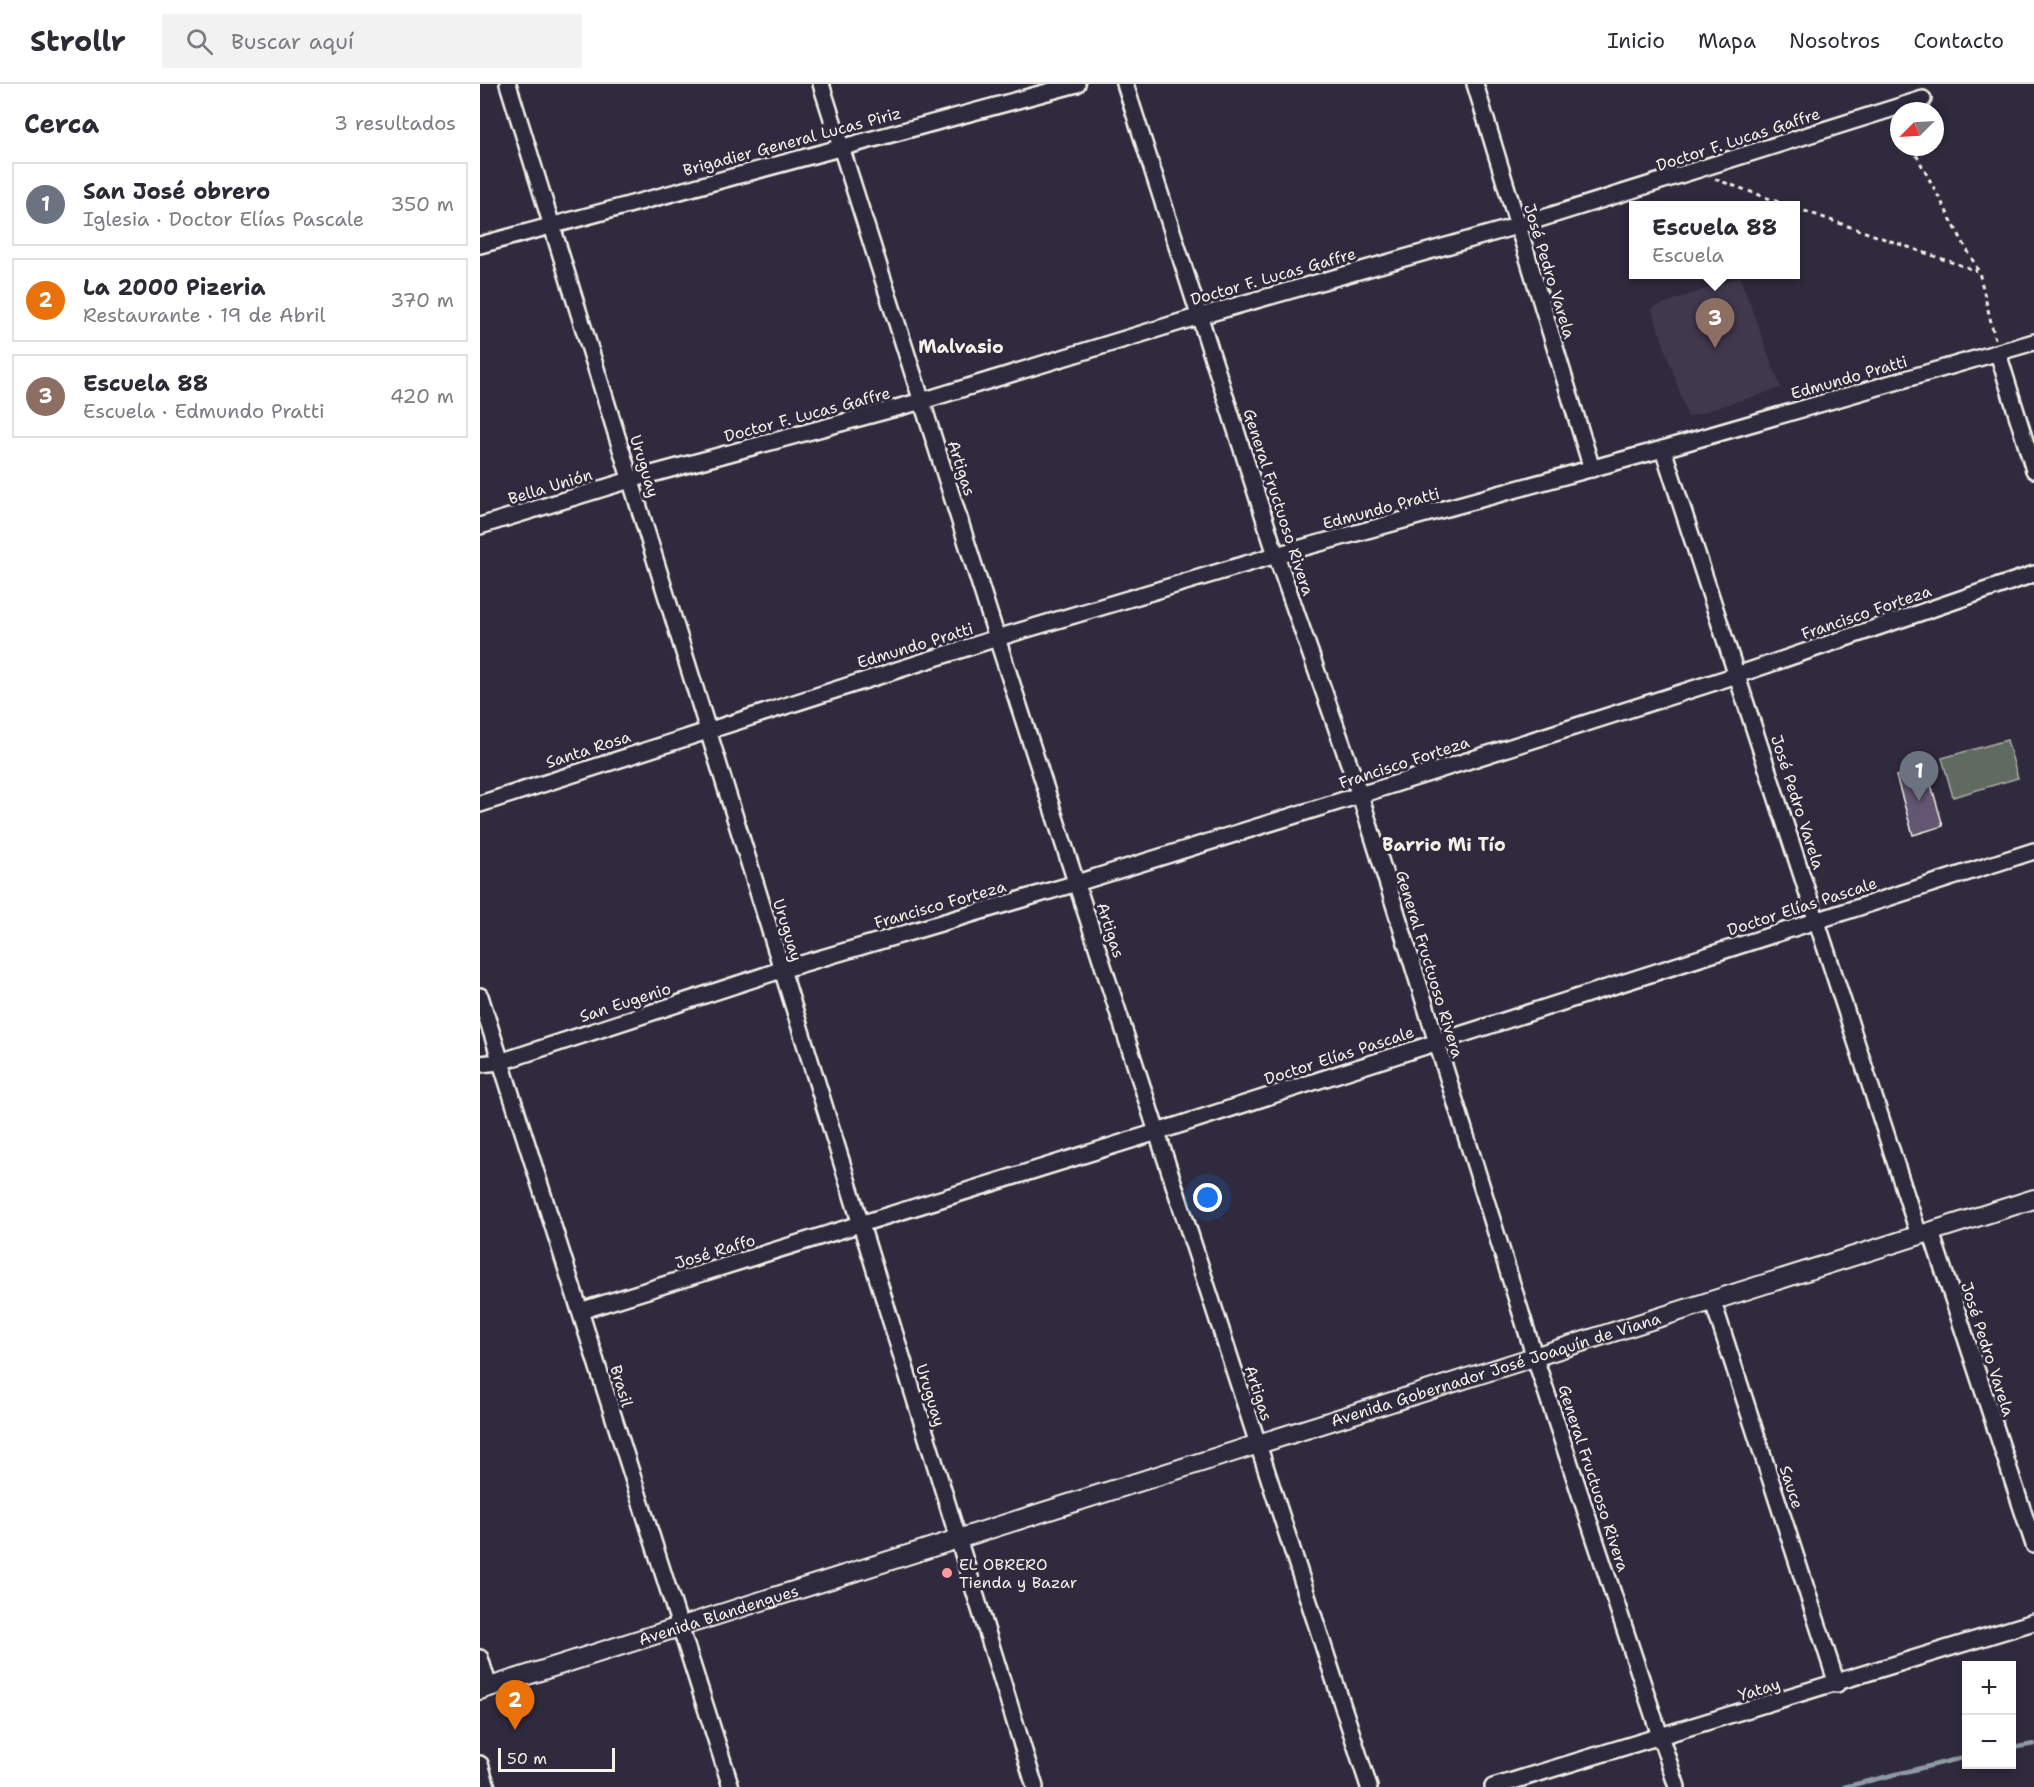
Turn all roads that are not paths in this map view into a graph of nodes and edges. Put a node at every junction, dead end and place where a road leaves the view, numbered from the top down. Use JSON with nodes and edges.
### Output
{"nodes":[{"id":1,"x":508,"y":84,"type":"edge"},
{"id":2,"x":821,"y":84,"type":"edge"},
{"id":3,"x":1077,"y":84,"type":"edge"},
{"id":4,"x":1125,"y":84,"type":"edge"},
{"id":5,"x":1475,"y":84,"type":"edge"},
{"id":6,"x":1923,"y":99,"type":"dead end"},
{"id":7,"x":841,"y":146,"type":"junction"},
{"id":8,"x":552,"y":224,"type":"junction"},
{"id":9,"x":1517,"y":226,"type":"junction"},
{"id":10,"x":480,"y":245,"type":"edge"},
{"id":11,"x":1200,"y":316,"type":"junction"},
{"id":12,"x":2034,"y":342,"type":"edge"},
{"id":13,"x":1998,"y":352,"type":"junction"},
{"id":14,"x":922,"y":401,"type":"junction"},
{"id":15,"x":1663,"y":449,"type":"junction"},
{"id":16,"x":1592,"y":469,"type":"junction"},
{"id":17,"x":2034,"y":470,"type":"edge"},
{"id":18,"x":630,"y":480,"type":"junction"},
{"id":19,"x":480,"y":526,"type":"edge"},
{"id":20,"x":1276,"y":555,"type":"junction"},
{"id":21,"x":2034,"y":574,"type":"edge"},
{"id":22,"x":997,"y":638,"type":"junction"},
{"id":23,"x":1737,"y":675,"type":"junction"},
{"id":24,"x":707,"y":729,"type":"junction"},
{"id":25,"x":1360,"y":795,"type":"junction"},
{"id":26,"x":480,"y":804,"type":"edge"},
{"id":27,"x":2034,"y":851,"type":"edge"},
{"id":28,"x":1077,"y":883,"type":"junction"},
{"id":29,"x":1817,"y":920,"type":"junction"},
{"id":30,"x":781,"y":969,"type":"junction"},
{"id":31,"x":480,"y":996,"type":"edge"},
{"id":32,"x":1436,"y":1043,"type":"junction"},
{"id":33,"x":500,"y":1062,"type":"junction"},
{"id":34,"x":480,"y":1064,"type":"edge"},
{"id":35,"x":1157,"y":1132,"type":"junction"},
{"id":36,"x":2034,"y":1199,"type":"edge"},
{"id":37,"x":860,"y":1225,"type":"junction"},
{"id":38,"x":1925,"y":1234,"type":"junction"},
{"id":39,"x":1713,"y":1302,"type":"junction"},
{"id":40,"x":580,"y":1311,"type":"junction"},
{"id":41,"x":1536,"y":1358,"type":"junction"},
{"id":42,"x":1257,"y":1446,"type":"junction"},
{"id":43,"x":957,"y":1540,"type":"junction"},
{"id":44,"x":2034,"y":1545,"type":"edge"},
{"id":45,"x":2034,"y":1622,"type":"edge"},
{"id":46,"x":679,"y":1628,"type":"junction"},
{"id":47,"x":480,"y":1658,"type":"edge"},
{"id":48,"x":1837,"y":1684,"type":"junction"},
{"id":49,"x":484,"y":1688,"type":"edge"},
{"id":50,"x":1661,"y":1737,"type":"junction"},
{"id":51,"x":480,"y":1764,"type":"edge"},
{"id":52,"x":488,"y":1787,"type":"edge"},
{"id":53,"x":731,"y":1787,"type":"edge"},
{"id":54,"x":1035,"y":1787,"type":"edge"},
{"id":55,"x":1369,"y":1787,"type":"edge"},
{"id":56,"x":1493,"y":1787,"type":"edge"},
{"id":57,"x":1677,"y":1787,"type":"edge"}],
"edges":[{"from":1,"to":8,"type":"street","name":"Uruguay"},
{"from":2,"to":7,"type":"street","name":"Artigas"},
{"from":3,"to":7,"type":"street","name":"Brigadier General Lucas Piriz"},
{"from":4,"to":11,"type":"street","name":"General Fructuoso Rivera"},
{"from":5,"to":9,"type":"street","name":"José Pedro Varela"},
{"from":6,"to":9,"type":"street","name":"Doctor F. Lucas Gaffre"},
{"from":7,"to":8,"type":"street","name":"Brigadier General Lucas Piriz"},
{"from":7,"to":14,"type":"street","name":"Artigas"},
{"from":8,"to":10,"type":"street","name":"Brigadier General Lucas Piriz"},
{"from":8,"to":18,"type":"street","name":"Uruguay"},
{"from":9,"to":11,"type":"street","name":"Doctor F. Lucas Gaffre"},
{"from":9,"to":16,"type":"street","name":"José Pedro Varela"},
{"from":11,"to":14,"type":"street","name":"Doctor F. Lucas Gaffre"},
{"from":11,"to":20,"type":"street","name":"General Fructuoso Rivera"},
{"from":12,"to":13,"type":"street","name":"Edmundo Pratti"},
{"from":13,"to":15,"type":"street","name":"Edmundo Pratti"},
{"from":13,"to":17,"type":"street"},
{"from":14,"to":18,"type":"street","name":"Doctor F. Lucas Gaffre"},
{"from":14,"to":22,"type":"street","name":"Artigas"},
{"from":15,"to":16,"type":"street","name":"Edmundo Pratti"},
{"from":15,"to":23,"type":"street","name":"José Pedro Varela"},
{"from":16,"to":20,"type":"street","name":"Edmundo Pratti"},
{"from":18,"to":19,"type":"street","name":"Bella Unión"},
{"from":18,"to":24,"type":"street","name":"Uruguay"},
{"from":20,"to":22,"type":"street","name":"Edmundo Pratti"},
{"from":20,"to":25,"type":"street","name":"General Fructuoso Rivera"},
{"from":21,"to":23,"type":"street","name":"Francisco Forteza"},
{"from":22,"to":24,"type":"street","name":"Edmundo Pratti"},
{"from":22,"to":28,"type":"street","name":"Artigas"},
{"from":23,"to":25,"type":"street","name":"Francisco Forteza"},
{"from":23,"to":29,"type":"street","name":"José Pedro Varela"},
{"from":24,"to":26,"type":"street","name":"Santa Rosa"},
{"from":24,"to":30,"type":"street","name":"Uruguay"},
{"from":25,"to":28,"type":"street","name":"Francisco Forteza"},
{"from":25,"to":32,"type":"street","name":"General Fructuoso Rivera"},
{"from":27,"to":29,"type":"street","name":"Doctor Elías Pascale"},
{"from":28,"to":30,"type":"street","name":"Francisco Forteza"},
{"from":28,"to":35,"type":"street","name":"Artigas"},
{"from":29,"to":32,"type":"street","name":"Doctor Elías Pascale"},
{"from":29,"to":38,"type":"street","name":"José Pedro Varela"},
{"from":30,"to":33,"type":"street","name":"San Eugenio"},
{"from":30,"to":37,"type":"street","name":"Uruguay"},
{"from":31,"to":33,"type":"street","name":"Brasil"},
{"from":32,"to":35,"type":"street","name":"Doctor Elías Pascale"},
{"from":32,"to":41,"type":"street","name":"General Fructuoso Rivera"},
{"from":33,"to":34,"type":"street","name":"San Eugenio"},
{"from":33,"to":40,"type":"street","name":"Brasil"},
{"from":35,"to":37,"type":"street","name":"Doctor Elías Pascale"},
{"from":35,"to":42,"type":"street","name":"Artigas"},
{"from":36,"to":38,"type":"street","name":"Avenida Gobernador José Joaquín de Viana"},
{"from":37,"to":40,"type":"street","name":"José Raffo"},
{"from":37,"to":43,"type":"street","name":"Uruguay"},
{"from":38,"to":39,"type":"street","name":"Avenida Gobernador José Joaquín de Viana"},
{"from":38,"to":44,"type":"street","name":"José Pedro Varela"},
{"from":39,"to":41,"type":"street","name":"Avenida Gobernador José Joaquín de Viana"},
{"from":39,"to":48,"type":"street","name":"Sauce"},
{"from":40,"to":46,"type":"street","name":"Brasil"},
{"from":41,"to":42,"type":"street","name":"Avenida Gobernador José Joaquín de Viana"},
{"from":41,"to":50,"type":"street","name":"General Fructuoso Rivera"},
{"from":42,"to":43,"type":"street","name":"Avenida Gobernador José Joaquín de Viana"},
{"from":42,"to":55,"type":"street","name":"Artigas"},
{"from":43,"to":46,"type":"street","name":"Avenida Blandengues"},
{"from":43,"to":54,"type":"street","name":"Uruguay"},
{"from":45,"to":48,"type":"street","name":"Yatay"},
{"from":46,"to":49,"type":"street","name":"Avenida Blandengues"},
{"from":46,"to":53,"type":"street","name":"Brasil"},
{"from":47,"to":49,"type":"street"},
{"from":48,"to":50,"type":"street","name":"Yatay"},
{"from":50,"to":56,"type":"street","name":"Yatay"},
{"from":50,"to":57,"type":"street","name":"General Fructuoso Rivera"},
{"from":51,"to":52,"type":"street"}]}
